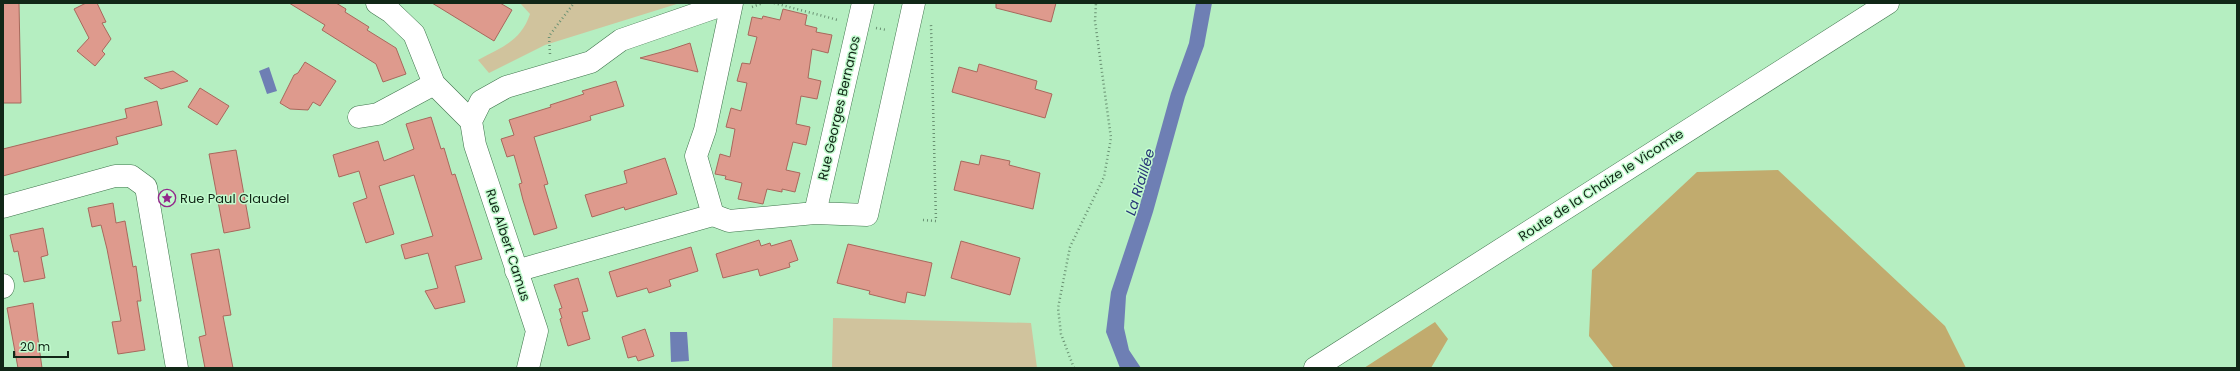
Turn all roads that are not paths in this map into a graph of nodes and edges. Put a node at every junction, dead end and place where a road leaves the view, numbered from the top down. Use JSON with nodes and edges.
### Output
{"nodes":[{"id":1,"x":377,"y":3,"type":"edge"},
{"id":2,"x":728,"y":3,"type":"edge"},
{"id":3,"x":732,"y":3,"type":"edge"},
{"id":4,"x":863,"y":3,"type":"edge"},
{"id":5,"x":914,"y":3,"type":"edge"},
{"id":6,"x":1888,"y":3,"type":"edge"},
{"id":7,"x":434,"y":84,"type":"junction"},
{"id":8,"x":359,"y":117,"type":"dead end"},
{"id":9,"x":471,"y":121,"type":"junction"},
{"id":10,"x":3,"y":207,"type":"edge"},
{"id":11,"x":815,"y":213,"type":"junction"},
{"id":12,"x":713,"y":215,"type":"junction"},
{"id":13,"x":516,"y":271,"type":"junction"},
{"id":14,"x":177,"y":368,"type":"edge"},
{"id":15,"x":528,"y":368,"type":"edge"},
{"id":16,"x":1314,"y":368,"type":"edge"}],
"edges":[{"from":1,"to":7,"type":"street"},
{"from":2,"to":9,"type":"street"},
{"from":3,"to":12,"type":"street"},
{"from":4,"to":11,"type":"street","name":"Rue Georges Bernanos"},
{"from":5,"to":11,"type":"street"},
{"from":6,"to":16,"type":"street","name":"Route de la Chaize le Vicomte"},
{"from":7,"to":8,"type":"street"},
{"from":7,"to":9,"type":"street"},
{"from":9,"to":13,"type":"street","name":"Rue Albert Camus"},
{"from":10,"to":14,"type":"street"},
{"from":11,"to":12,"type":"street"},
{"from":12,"to":13,"type":"street"},
{"from":13,"to":15,"type":"street","name":"Rue Albert Camus"}]}
